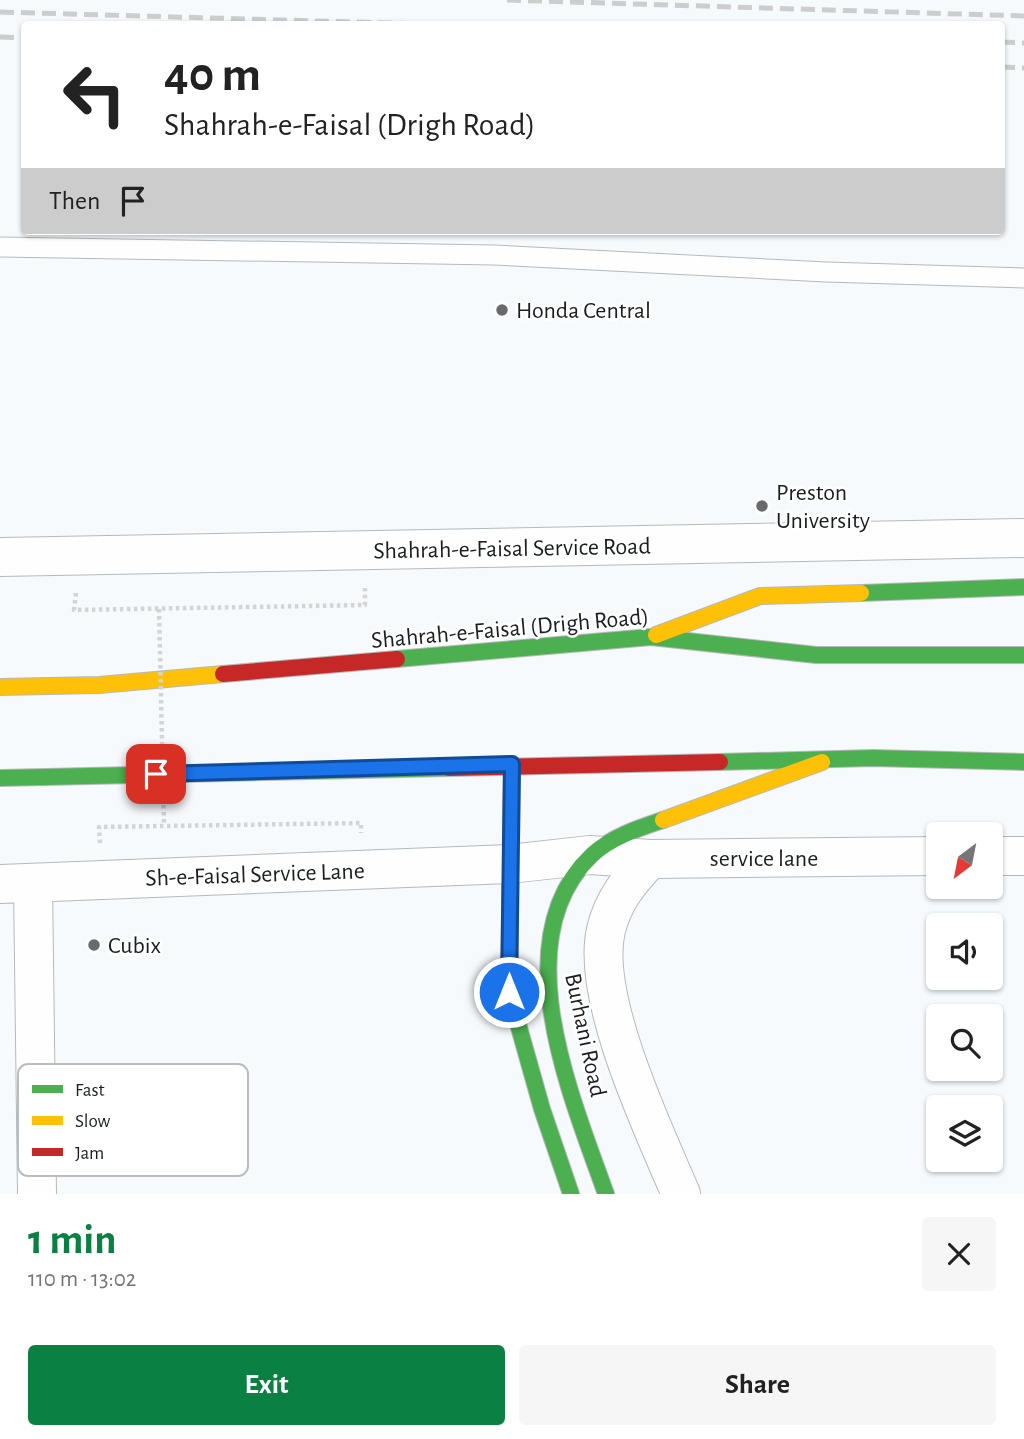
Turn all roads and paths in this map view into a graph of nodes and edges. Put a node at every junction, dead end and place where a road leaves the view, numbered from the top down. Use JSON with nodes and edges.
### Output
{"nodes":[{"id":1,"x":0,"y":247,"type":"edge"},
{"id":2,"x":1024,"y":278,"type":"edge"},
{"id":3,"x":1024,"y":538,"type":"edge"},
{"id":4,"x":0,"y":557,"type":"edge"},
{"id":5,"x":351,"y":587,"type":"dead end"},
{"id":6,"x":1024,"y":587,"type":"edge"},
{"id":7,"x":85,"y":593,"type":"dead end"},
{"id":8,"x":159,"y":608,"type":"junction"},
{"id":9,"x":651,"y":637,"type":"junction"},
{"id":10,"x":1024,"y":655,"type":"edge"},
{"id":11,"x":0,"y":687,"type":"edge"},
{"id":12,"x":827,"y":760,"type":"junction"},
{"id":13,"x":1024,"y":762,"type":"edge"},
{"id":14,"x":512,"y":764,"type":"junction"},
{"id":15,"x":0,"y":778,"type":"edge"},
{"id":16,"x":164,"y":826,"type":"junction"},
{"id":17,"x":348,"y":837,"type":"dead end"},
{"id":18,"x":111,"y":843,"type":"dead end"},
{"id":19,"x":590,"y":855,"type":"junction"},
{"id":20,"x":926,"y":856,"type":"edge"},
{"id":21,"x":1003,"y":856,"type":"edge"},
{"id":22,"x":1024,"y":856,"type":"edge"},
{"id":23,"x":650,"y":859,"type":"junction"},
{"id":24,"x":510,"y":864,"type":"junction"},
{"id":25,"x":17,"y":884,"type":"edge"},
{"id":26,"x":29,"y":1064,"type":"edge"},
{"id":27,"x":36,"y":1176,"type":"edge"},
{"id":28,"x":37,"y":1194,"type":"edge"},
{"id":29,"x":571,"y":1194,"type":"edge"},
{"id":30,"x":606,"y":1194,"type":"edge"},
{"id":31,"x":681,"y":1194,"type":"edge"}],
"edges":[{"from":1,"to":2,"type":"lane"},
{"from":3,"to":4,"type":"street","name":"Shahrah-e-Faisal Service Road"},
{"from":5,"to":8,"type":"path"},
{"from":6,"to":9,"type":"main road"},
{"from":7,"to":8,"type":"path"},
{"from":8,"to":16,"type":"path","bridge":true},
{"from":9,"to":10,"type":"main road","name":"Shahrah-e-Faisal (Drigh Road)"},
{"from":9,"to":11,"type":"main road","name":"Shahrah-e-Faisal (Drigh Road)"},
{"from":12,"to":13,"type":"main road"},
{"from":12,"to":14,"type":"main road"},
{"from":12,"to":19,"type":"main road","name":"Burhani Road"},
{"from":14,"to":15,"type":"main road"},
{"from":14,"to":24,"type":"main road"},
{"from":16,"to":17,"type":"path"},
{"from":16,"to":18,"type":"path"},
{"from":19,"to":23,"type":"street","name":"service lane"},
{"from":19,"to":24,"type":"street","name":"Sh-e-Faisal Service Lane"},
{"from":19,"to":30,"type":"main road","name":"Burhani Road"},
{"from":20,"to":23,"type":"street","name":"service lane"},
{"from":21,"to":22,"type":"street"},
{"from":23,"to":31,"type":"street"},
{"from":24,"to":25,"type":"street","name":"Sh-e-Faisal Service Lane"},
{"from":24,"to":29,"type":"main road"},
{"from":25,"to":26,"type":"street"},
{"from":27,"to":28,"type":"street"}]}
